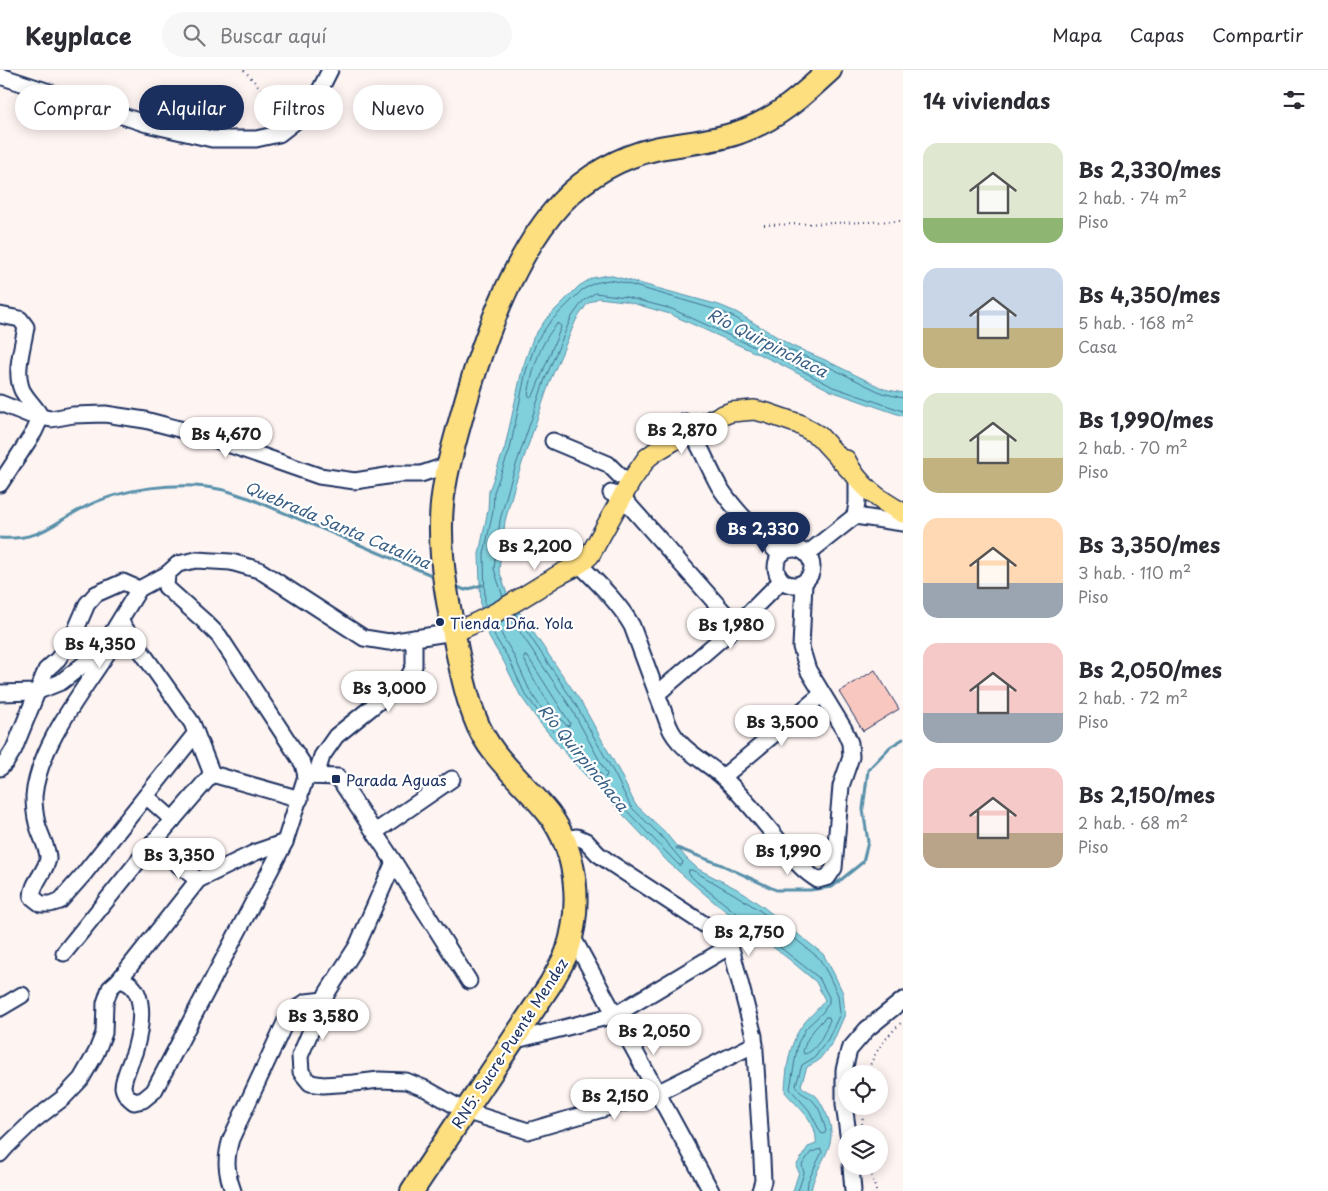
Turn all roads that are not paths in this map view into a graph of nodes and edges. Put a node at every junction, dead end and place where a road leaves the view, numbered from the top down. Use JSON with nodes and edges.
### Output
{"nodes":[{"id":1,"x":330,"y":70,"type":"edge"},
{"id":2,"x":830,"y":70,"type":"edge"},
{"id":3,"x":0,"y":76,"type":"edge"},
{"id":4,"x":0,"y":314,"type":"edge"},
{"id":5,"x":0,"y":403,"type":"edge"},
{"id":6,"x":41,"y":417,"type":"junction"},
{"id":7,"x":688,"y":426,"type":"junction"},
{"id":8,"x":553,"y":441,"type":"dead end"},
{"id":9,"x":448,"y":465,"type":"junction"},
{"id":10,"x":854,"y":475,"type":"junction"},
{"id":11,"x":626,"y":478,"type":"junction"},
{"id":12,"x":0,"y":484,"type":"edge"},
{"id":13,"x":617,"y":496,"type":"junction"},
{"id":14,"x":903,"y":513,"type":"edge"},
{"id":15,"x":855,"y":516,"type":"junction"},
{"id":16,"x":903,"y":523,"type":"edge"},
{"id":17,"x":807,"y":554,"type":"junction"},
{"id":18,"x":780,"y":555,"type":"junction"},
{"id":19,"x":580,"y":565,"type":"junction"},
{"id":20,"x":167,"y":574,"type":"junction"},
{"id":21,"x":559,"y":575,"type":"junction"},
{"id":22,"x":781,"y":580,"type":"junction"},
{"id":23,"x":804,"y":583,"type":"junction"},
{"id":24,"x":139,"y":589,"type":"junction"},
{"id":25,"x":736,"y":626,"type":"junction"},
{"id":26,"x":116,"y":627,"type":"junction"},
{"id":27,"x":454,"y":632,"type":"junction"},
{"id":28,"x":414,"y":638,"type":"junction"},
{"id":29,"x":36,"y":692,"type":"junction"},
{"id":30,"x":0,"y":693,"type":"edge"},
{"id":31,"x":657,"y":694,"type":"junction"},
{"id":32,"x":822,"y":694,"type":"junction"},
{"id":33,"x":196,"y":733,"type":"junction"},
{"id":34,"x":0,"y":768,"type":"edge"},
{"id":35,"x":212,"y":774,"type":"junction"},
{"id":36,"x":311,"y":776,"type":"junction"},
{"id":37,"x":723,"y":778,"type":"junction"},
{"id":38,"x":452,"y":779,"type":"dead end"},
{"id":39,"x":146,"y":796,"type":"junction"},
{"id":40,"x":300,"y":799,"type":"junction"},
{"id":41,"x":173,"y":820,"type":"junction"},
{"id":42,"x":375,"y":832,"type":"junction"},
{"id":43,"x":563,"y":839,"type":"junction"},
{"id":44,"x":285,"y":842,"type":"junction"},
{"id":45,"x":152,"y":844,"type":"junction"},
{"id":46,"x":394,"y":862,"type":"junction"},
{"id":47,"x":198,"y":880,"type":"junction"},
{"id":48,"x":572,"y":936,"type":"junction"},
{"id":49,"x":730,"y":946,"type":"junction"},
{"id":50,"x":64,"y":953,"type":"dead end"},
{"id":51,"x":118,"y":980,"type":"junction"},
{"id":52,"x":469,"y":981,"type":"dead end"},
{"id":53,"x":22,"y":994,"type":"dead end"},
{"id":54,"x":324,"y":1000,"type":"junction"},
{"id":55,"x":903,"y":1000,"type":"edge"},
{"id":56,"x":0,"y":1008,"type":"edge"},
{"id":57,"x":615,"y":1015,"type":"junction"},
{"id":58,"x":512,"y":1041,"type":"junction"},
{"id":59,"x":755,"y":1044,"type":"junction"},
{"id":60,"x":657,"y":1093,"type":"junction"},
{"id":61,"x":465,"y":1111,"type":"junction"},
{"id":62,"x":847,"y":1125,"type":"edge"},
{"id":63,"x":0,"y":1154,"type":"edge"},
{"id":64,"x":852,"y":1175,"type":"edge"},
{"id":65,"x":233,"y":1191,"type":"edge"},
{"id":66,"x":412,"y":1191,"type":"edge"},
{"id":67,"x":711,"y":1191,"type":"edge"},
{"id":68,"x":760,"y":1191,"type":"edge"},
{"id":69,"x":853,"y":1191,"type":"edge"}],
"edges":[{"from":1,"to":3,"type":"street"},
{"from":2,"to":9,"type":"highway","name":"RN5: Sucre-Puente Mendez"},
{"from":4,"to":6,"type":"street"},
{"from":5,"to":6,"type":"street"},
{"from":6,"to":9,"type":"street"},
{"from":6,"to":12,"type":"street"},
{"from":7,"to":10,"type":"main road"},
{"from":7,"to":11,"type":"main road"},
{"from":7,"to":18,"type":"street"},
{"from":8,"to":11,"type":"street"},
{"from":9,"to":27,"type":"highway","name":"RN5: Sucre-Puente Mendez"},
{"from":10,"to":14,"type":"main road"},
{"from":10,"to":15,"type":"street"},
{"from":11,"to":13,"type":"main road"},
{"from":13,"to":19,"type":"main road"},
{"from":13,"to":21,"type":"main road"},
{"from":13,"to":25,"type":"street"},
{"from":15,"to":16,"type":"street"},
{"from":15,"to":17,"type":"street"},
{"from":17,"to":18,"type":"street"},
{"from":17,"to":23,"type":"street"},
{"from":18,"to":22,"type":"street"},
{"from":19,"to":21,"type":"main road"},
{"from":19,"to":31,"type":"street"},
{"from":20,"to":24,"type":"street"},
{"from":20,"to":28,"type":"street"},
{"from":20,"to":36,"type":"street"},
{"from":21,"to":27,"type":"main road"},
{"from":22,"to":23,"type":"street"},
{"from":22,"to":25,"type":"street"},
{"from":23,"to":32,"type":"street"},
{"from":24,"to":26,"type":"street"},
{"from":24,"to":29,"type":"street"},
{"from":25,"to":31,"type":"street"},
{"from":26,"to":29,"type":"street"},
{"from":26,"to":33,"type":"street"},
{"from":26,"to":39,"type":"street"},
{"from":27,"to":28,"type":"street"},
{"from":27,"to":43,"type":"highway","name":"RN5: Sucre-Puente Mendez"},
{"from":28,"to":36,"type":"street"},
{"from":29,"to":30,"type":"street"},
{"from":29,"to":34,"type":"street"},
{"from":31,"to":37,"type":"street"},
{"from":32,"to":37,"type":"street"},
{"from":32,"to":37,"type":"street"},
{"from":33,"to":35,"type":"street"},
{"from":33,"to":39,"type":"street"},
{"from":35,"to":40,"type":"street"},
{"from":35,"to":41,"type":"street"},
{"from":36,"to":40,"type":"street"},
{"from":36,"to":42,"type":"street"},
{"from":38,"to":42,"type":"street"},
{"from":39,"to":41,"type":"street"},
{"from":40,"to":44,"type":"street"},
{"from":41,"to":45,"type":"street"},
{"from":42,"to":46,"type":"street"},
{"from":43,"to":48,"type":"highway","name":"RN5: Sucre-Puente Mendez"},
{"from":43,"to":49,"type":"street"},
{"from":44,"to":47,"type":"street"},
{"from":44,"to":51,"type":"street"},
{"from":45,"to":47,"type":"street"},
{"from":45,"to":50,"type":"street"},
{"from":46,"to":52,"type":"street"},
{"from":46,"to":54,"type":"street"},
{"from":47,"to":51,"type":"street"},
{"from":48,"to":57,"type":"street"},
{"from":48,"to":58,"type":"highway","name":"RN5: Sucre-Puente Mendez"},
{"from":49,"to":57,"type":"street"},
{"from":49,"to":59,"type":"street"},
{"from":51,"to":63,"type":"street"},
{"from":53,"to":56,"type":"street"},
{"from":54,"to":61,"type":"street"},
{"from":54,"to":65,"type":"street"},
{"from":55,"to":62,"type":"street"},
{"from":57,"to":58,"type":"street"},
{"from":57,"to":60,"type":"street"},
{"from":58,"to":61,"type":"highway","name":"RN5: Sucre-Puente Mendez"},
{"from":59,"to":60,"type":"street"},
{"from":59,"to":68,"type":"street"},
{"from":60,"to":61,"type":"street"},
{"from":60,"to":67,"type":"street"},
{"from":61,"to":66,"type":"highway","name":"RN5: Sucre-Puente Mendez"},
{"from":64,"to":69,"type":"street"}]}
